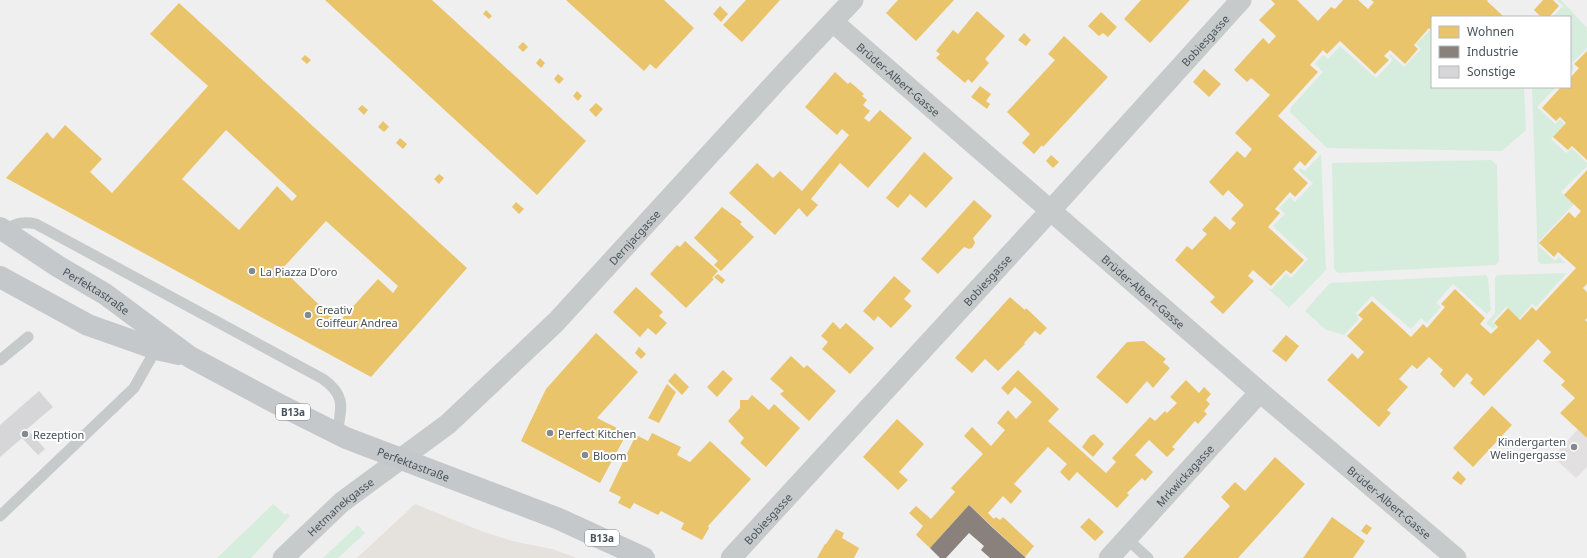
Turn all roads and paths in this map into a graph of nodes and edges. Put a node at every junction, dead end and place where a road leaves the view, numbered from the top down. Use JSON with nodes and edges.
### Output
{"nodes":[{"id":1,"x":853,"y":0,"type":"edge"},
{"id":2,"x":1241,"y":0,"type":"edge"},
{"id":3,"x":833,"y":22,"type":"junction"},
{"id":4,"x":1051,"y":210,"type":"junction"},
{"id":5,"x":3,"y":230,"type":"edge"},
{"id":6,"x":0,"y":277,"type":"edge"},
{"id":7,"x":28,"y":337,"type":"dead end"},
{"id":8,"x":156,"y":349,"type":"junction"},
{"id":9,"x":190,"y":357,"type":"junction"},
{"id":10,"x":0,"y":360,"type":"edge"},
{"id":11,"x":1260,"y":392,"type":"junction"},
{"id":12,"x":337,"y":434,"type":"junction"},
{"id":13,"x":401,"y":460,"type":"junction"},
{"id":14,"x":0,"y":516,"type":"edge"},
{"id":15,"x":1127,"y":539,"type":"junction"},
{"id":16,"x":283,"y":558,"type":"edge"},
{"id":17,"x":644,"y":558,"type":"edge"},
{"id":18,"x":731,"y":558,"type":"edge"},
{"id":19,"x":1109,"y":558,"type":"edge"},
{"id":20,"x":1148,"y":558,"type":"edge"},
{"id":21,"x":1456,"y":558,"type":"edge"}],
"edges":[{"from":1,"to":3,"type":"street","name":"Dernjacgasse"},
{"from":2,"to":4,"type":"street","name":"Bobiesgasse"},
{"from":3,"to":4,"type":"street","name":"Brüder-Albert-Gasse"},
{"from":3,"to":13,"type":"street","name":"Dernjacgasse"},
{"from":4,"to":11,"type":"street","name":"Brüder-Albert-Gasse"},
{"from":4,"to":18,"type":"street","name":"Bobiesgasse"},
{"from":5,"to":9,"type":"main road","name":"Perfektastraße","number":"B13a"},
{"from":5,"to":12,"type":"lane"},
{"from":6,"to":8,"type":"main road","name":"Perfektastraße","number":"B13a"},
{"from":7,"to":10,"type":"lane"},
{"from":8,"to":9,"type":"main road","name":"Perfektastraße","number":"B13a"},
{"from":8,"to":14,"type":"lane"},
{"from":9,"to":12,"type":"main road","name":"Perfektastraße","number":"B13a"},
{"from":11,"to":15,"type":"street","name":"Mrkwickagasse"},
{"from":11,"to":21,"type":"street","name":"Brüder-Albert-Gasse"},
{"from":12,"to":13,"type":"main road","name":"Perfektastraße","number":"B13a"},
{"from":13,"to":16,"type":"street","name":"Hetmanekgasse"},
{"from":13,"to":17,"type":"main road","name":"Perfektastraße","number":"B13a"},
{"from":15,"to":19,"type":"street","name":"Mrkwickagasse"},
{"from":15,"to":20,"type":"lane"}]}
